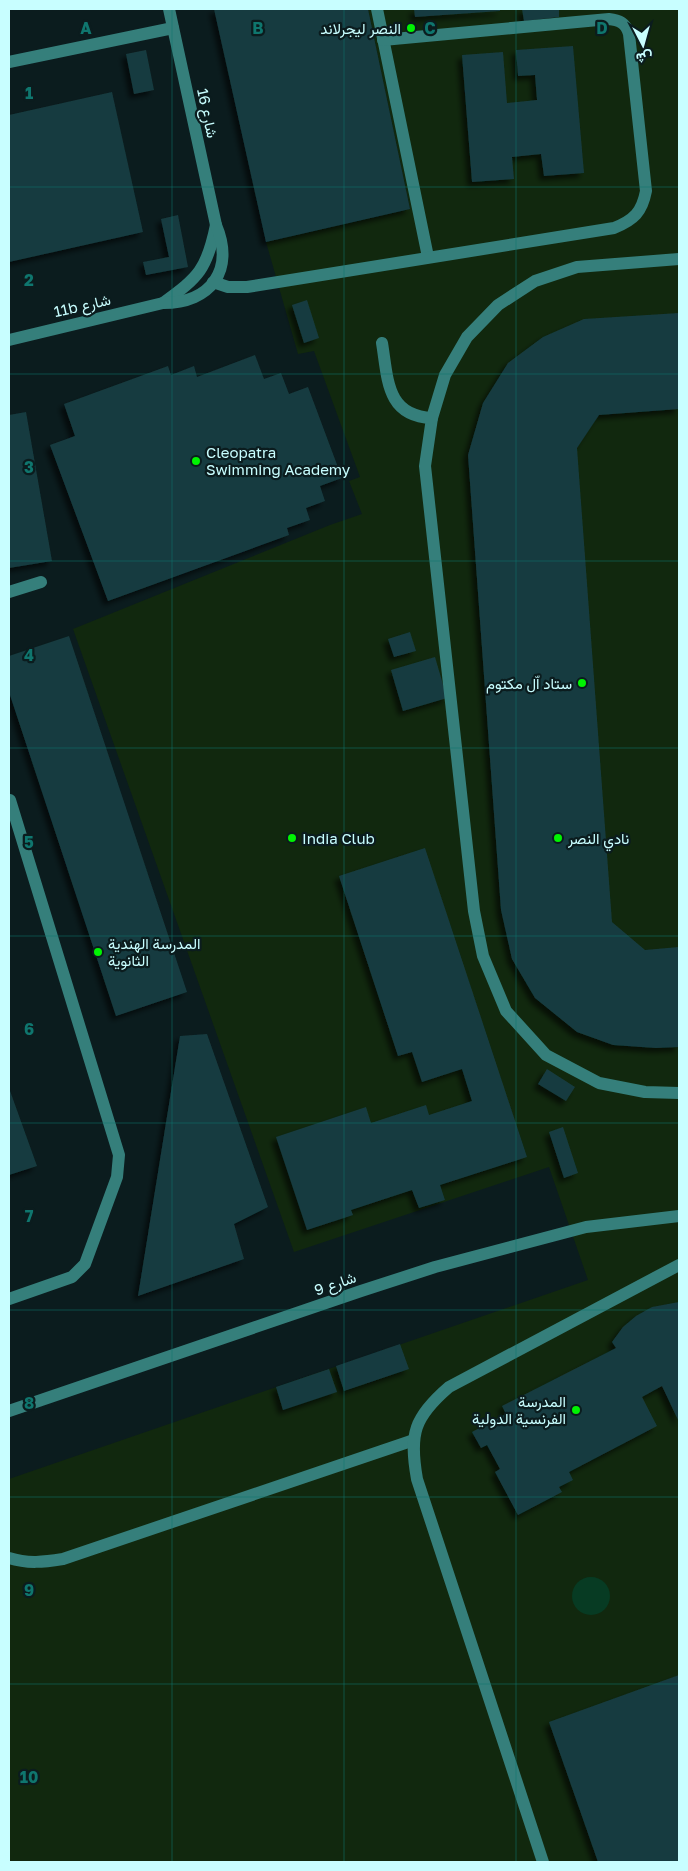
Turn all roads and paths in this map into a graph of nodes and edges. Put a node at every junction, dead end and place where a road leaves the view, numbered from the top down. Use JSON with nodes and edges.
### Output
{"nodes":[{"id":1,"x":169,"y":9,"type":"edge"},
{"id":2,"x":377,"y":9,"type":"edge"},
{"id":3,"x":173,"y":28,"type":"junction"},
{"id":4,"x":383,"y":40,"type":"junction"},
{"id":5,"x":9,"y":62,"type":"edge"},
{"id":6,"x":216,"y":225,"type":"junction"},
{"id":7,"x":428,"y":258,"type":"junction"},
{"id":8,"x":679,"y":259,"type":"edge"},
{"id":9,"x":201,"y":271,"type":"joint"},
{"id":10,"x":214,"y":282,"type":"junction"},
{"id":11,"x":163,"y":303,"type":"junction"},
{"id":12,"x":9,"y":340,"type":"edge"},
{"id":13,"x":382,"y":343,"type":"dead end"},
{"id":14,"x":432,"y":418,"type":"junction"},
{"id":15,"x":41,"y":582,"type":"dead end"},
{"id":16,"x":9,"y":592,"type":"edge"},
{"id":17,"x":10,"y":800,"type":"dead end"},
{"id":18,"x":679,"y":1093,"type":"edge"},
{"id":19,"x":679,"y":1217,"type":"edge"},
{"id":20,"x":679,"y":1265,"type":"edge"},
{"id":21,"x":9,"y":1299,"type":"edge"},
{"id":22,"x":9,"y":1411,"type":"edge"},
{"id":23,"x":414,"y":1440,"type":"junction"},
{"id":24,"x":9,"y":1558,"type":"edge"},
{"id":25,"x":543,"y":1862,"type":"edge"}],
"edges":[{"from":1,"to":3,"type":"street","name":"شارع 16"},
{"from":2,"to":4,"type":"street"},
{"from":3,"to":5,"type":"street"},
{"from":3,"to":6,"type":"street","name":"شارع 16"},
{"from":4,"to":7,"type":"street"},
{"from":4,"to":7,"type":"street"},
{"from":6,"to":9,"type":"street","name":"شارع 16"},
{"from":6,"to":10,"type":"street","name":"شارع 16"},
{"from":7,"to":10,"type":"street"},
{"from":8,"to":14,"type":"street"},
{"from":9,"to":11,"type":"street","name":"11b شارع"},
{"from":10,"to":11,"type":"street","name":"11b شارع"},
{"from":11,"to":12,"type":"street","name":"11b شارع"},
{"from":13,"to":14,"type":"street"},
{"from":14,"to":18,"type":"street"},
{"from":15,"to":16,"type":"street"},
{"from":17,"to":21,"type":"street"},
{"from":19,"to":22,"type":"street","name":"شارع 9"},
{"from":20,"to":23,"type":"street"},
{"from":23,"to":24,"type":"street"},
{"from":23,"to":25,"type":"street"}]}
